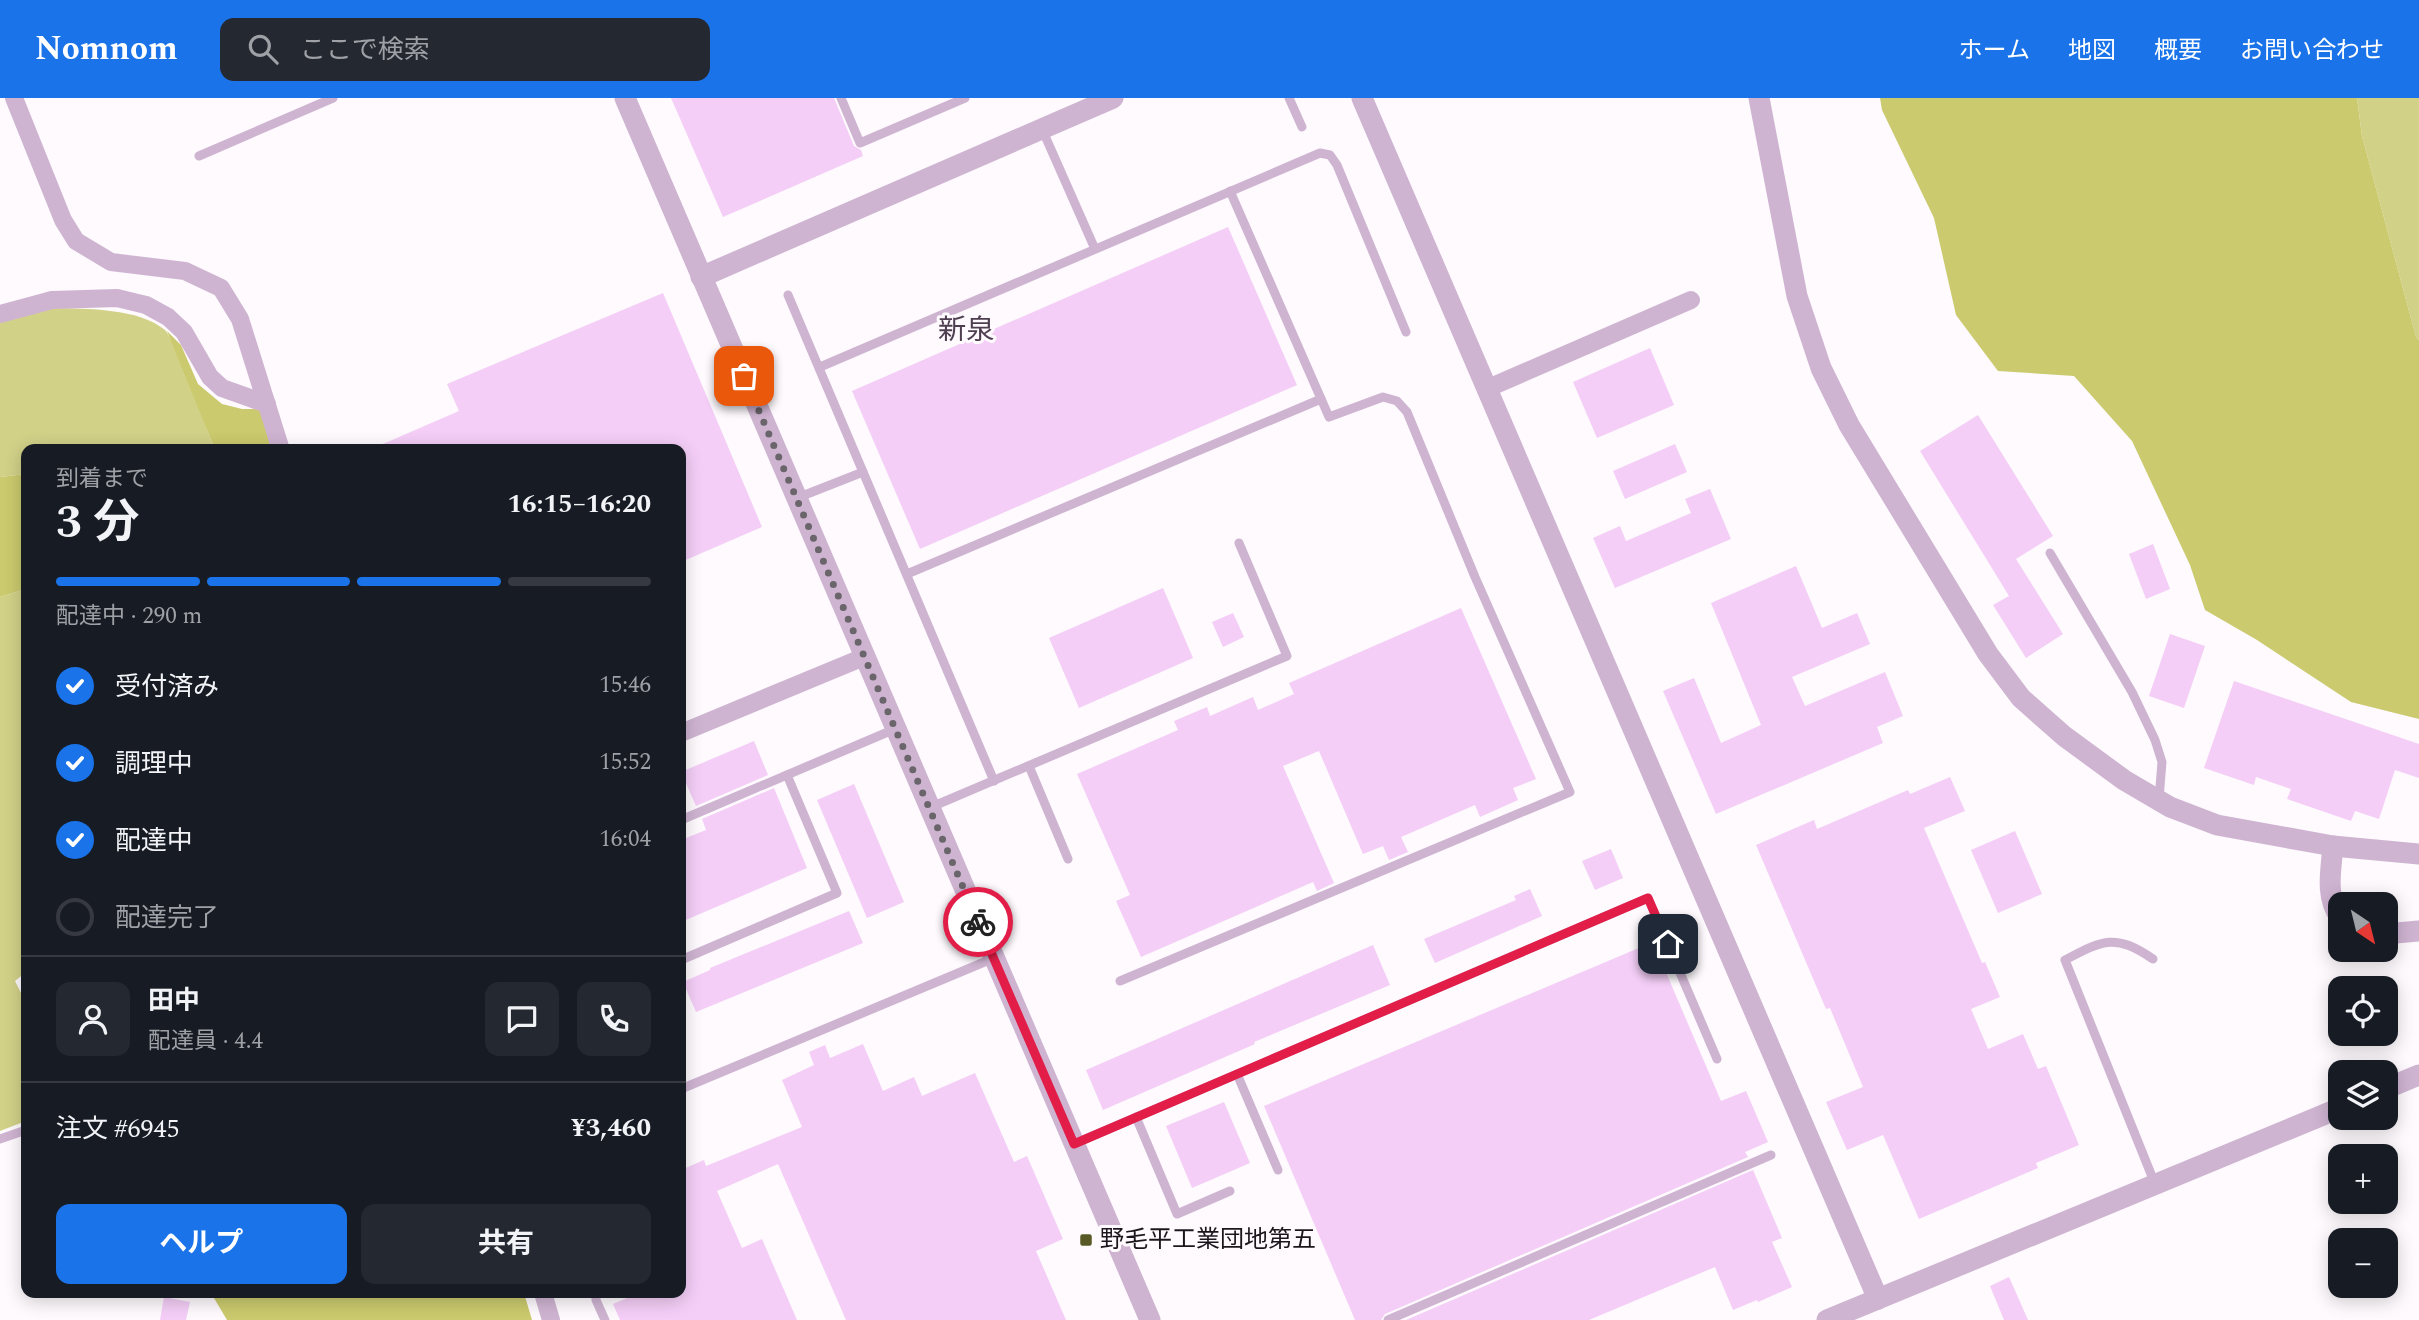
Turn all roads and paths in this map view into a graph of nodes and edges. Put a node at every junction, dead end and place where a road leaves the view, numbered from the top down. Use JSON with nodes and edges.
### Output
{"nodes":[{"id":1,"x":14,"y":98,"type":"edge"},
{"id":2,"x":333,"y":98,"type":"edge"},
{"id":3,"x":625,"y":98,"type":"edge"},
{"id":4,"x":841,"y":98,"type":"edge"},
{"id":5,"x":965,"y":98,"type":"edge"},
{"id":6,"x":1113,"y":98,"type":"edge"},
{"id":7,"x":1289,"y":98,"type":"edge"},
{"id":8,"x":1362,"y":98,"type":"edge"},
{"id":9,"x":1759,"y":98,"type":"edge"},
{"id":10,"x":1301,"y":127,"type":"dead end"},
{"id":11,"x":1042,"y":129,"type":"junction"},
{"id":12,"x":199,"y":156,"type":"dead end"},
{"id":13,"x":1230,"y":191,"type":"junction"},
{"id":14,"x":1095,"y":249,"type":"junction"},
{"id":15,"x":701,"y":277,"type":"junction"},
{"id":16,"x":788,"y":295,"type":"dead end"},
{"id":17,"x":1691,"y":300,"type":"dead end"},
{"id":18,"x":0,"y":314,"type":"edge"},
{"id":19,"x":1406,"y":332,"type":"dead end"},
{"id":20,"x":820,"y":367,"type":"junction"},
{"id":21,"x":1486,"y":389,"type":"junction"},
{"id":22,"x":1321,"y":399,"type":"junction"},
{"id":23,"x":267,"y":404,"type":"junction"},
{"id":24,"x":279,"y":444,"type":"edge"},
{"id":25,"x":863,"y":471,"type":"junction"},
{"id":26,"x":796,"y":499,"type":"junction"},
{"id":27,"x":1239,"y":542,"type":"dead end"},
{"id":28,"x":2050,"y":553,"type":"dead end"},
{"id":29,"x":907,"y":574,"type":"junction"},
{"id":30,"x":864,"y":657,"type":"junction"},
{"id":31,"x":895,"y":729,"type":"junction"},
{"id":32,"x":686,"y":731,"type":"edge"},
{"id":33,"x":1029,"y":766,"type":"junction"},
{"id":34,"x":787,"y":775,"type":"junction"},
{"id":35,"x":994,"y":781,"type":"junction"},
{"id":36,"x":2158,"y":800,"type":"junction"},
{"id":37,"x":929,"y":808,"type":"junction"},
{"id":38,"x":686,"y":818,"type":"edge"},
{"id":39,"x":2333,"y":846,"type":"junction"},
{"id":40,"x":2419,"y":854,"type":"edge"},
{"id":41,"x":1068,"y":859,"type":"dead end"},
{"id":42,"x":2331,"y":892,"type":"edge"},
{"id":43,"x":2419,"y":931,"type":"edge"},
{"id":44,"x":2398,"y":933,"type":"edge"},
{"id":45,"x":686,"y":958,"type":"edge"},
{"id":46,"x":994,"y":958,"type":"junction"},
{"id":47,"x":2153,"y":959,"type":"dead end"},
{"id":48,"x":1120,"y":981,"type":"dead end"},
{"id":49,"x":1717,"y":1059,"type":"dead end"},
{"id":50,"x":1237,"y":1074,"type":"junction"},
{"id":51,"x":2419,"y":1075,"type":"edge"},
{"id":52,"x":2398,"y":1084,"type":"edge"},
{"id":53,"x":686,"y":1087,"type":"edge"},
{"id":54,"x":2328,"y":1113,"type":"edge"},
{"id":55,"x":1136,"y":1117,"type":"junction"},
{"id":56,"x":21,"y":1132,"type":"edge"},
{"id":57,"x":0,"y":1139,"type":"edge"},
{"id":58,"x":1074,"y":1144,"type":"junction"},
{"id":59,"x":1772,"y":1155,"type":"dead end"},
{"id":60,"x":1278,"y":1170,"type":"dead end"},
{"id":61,"x":2155,"y":1184,"type":"junction"},
{"id":62,"x":1230,"y":1191,"type":"dead end"},
{"id":63,"x":544,"y":1298,"type":"edge"},
{"id":64,"x":596,"y":1298,"type":"edge"},
{"id":65,"x":1878,"y":1299,"type":"junction"},
{"id":66,"x":551,"y":1320,"type":"edge"},
{"id":67,"x":605,"y":1320,"type":"edge"},
{"id":68,"x":1150,"y":1320,"type":"edge"},
{"id":69,"x":1388,"y":1320,"type":"edge"},
{"id":70,"x":1827,"y":1320,"type":"edge"}],
"edges":[{"from":1,"to":23,"type":"street"},
{"from":2,"to":12,"type":"lane"},
{"from":3,"to":15,"type":"street"},
{"from":4,"to":5,"type":"lane"},
{"from":6,"to":11,"type":"street"},
{"from":7,"to":10,"type":"lane"},
{"from":8,"to":21,"type":"street"},
{"from":9,"to":36,"type":"street"},
{"from":11,"to":14,"type":"lane"},
{"from":11,"to":15,"type":"street"},
{"from":13,"to":14,"type":"lane"},
{"from":13,"to":19,"type":"lane"},
{"from":13,"to":22,"type":"lane"},
{"from":14,"to":20,"type":"lane"},
{"from":15,"to":26,"type":"street"},
{"from":16,"to":20,"type":"lane"},
{"from":17,"to":21,"type":"street"},
{"from":18,"to":23,"type":"street"},
{"from":20,"to":25,"type":"lane"},
{"from":21,"to":65,"type":"street"},
{"from":22,"to":29,"type":"lane"},
{"from":22,"to":48,"type":"lane"},
{"from":23,"to":24,"type":"street"},
{"from":25,"to":26,"type":"lane"},
{"from":25,"to":29,"type":"lane"},
{"from":26,"to":30,"type":"street"},
{"from":27,"to":33,"type":"lane"},
{"from":28,"to":36,"type":"lane"},
{"from":29,"to":35,"type":"lane"},
{"from":30,"to":31,"type":"street"},
{"from":30,"to":32,"type":"street"},
{"from":31,"to":34,"type":"lane"},
{"from":31,"to":37,"type":"street"},
{"from":33,"to":35,"type":"lane"},
{"from":33,"to":41,"type":"lane"},
{"from":34,"to":38,"type":"lane"},
{"from":34,"to":45,"type":"lane"},
{"from":35,"to":37,"type":"lane"},
{"from":36,"to":39,"type":"street"},
{"from":37,"to":46,"type":"street"},
{"from":39,"to":40,"type":"street"},
{"from":39,"to":42,"type":"street"},
{"from":43,"to":44,"type":"street"},
{"from":46,"to":53,"type":"lane"},
{"from":46,"to":58,"type":"street"},
{"from":47,"to":61,"type":"lane"},
{"from":49,"to":50,"type":"lane"},
{"from":50,"to":55,"type":"lane"},
{"from":50,"to":60,"type":"lane"},
{"from":51,"to":52,"type":"street"},
{"from":54,"to":61,"type":"street"},
{"from":55,"to":58,"type":"lane"},
{"from":55,"to":62,"type":"lane"},
{"from":56,"to":57,"type":"lane"},
{"from":58,"to":68,"type":"street"},
{"from":59,"to":69,"type":"lane"},
{"from":61,"to":65,"type":"street"},
{"from":63,"to":66,"type":"street"},
{"from":64,"to":67,"type":"lane"},
{"from":65,"to":70,"type":"street"}]}
